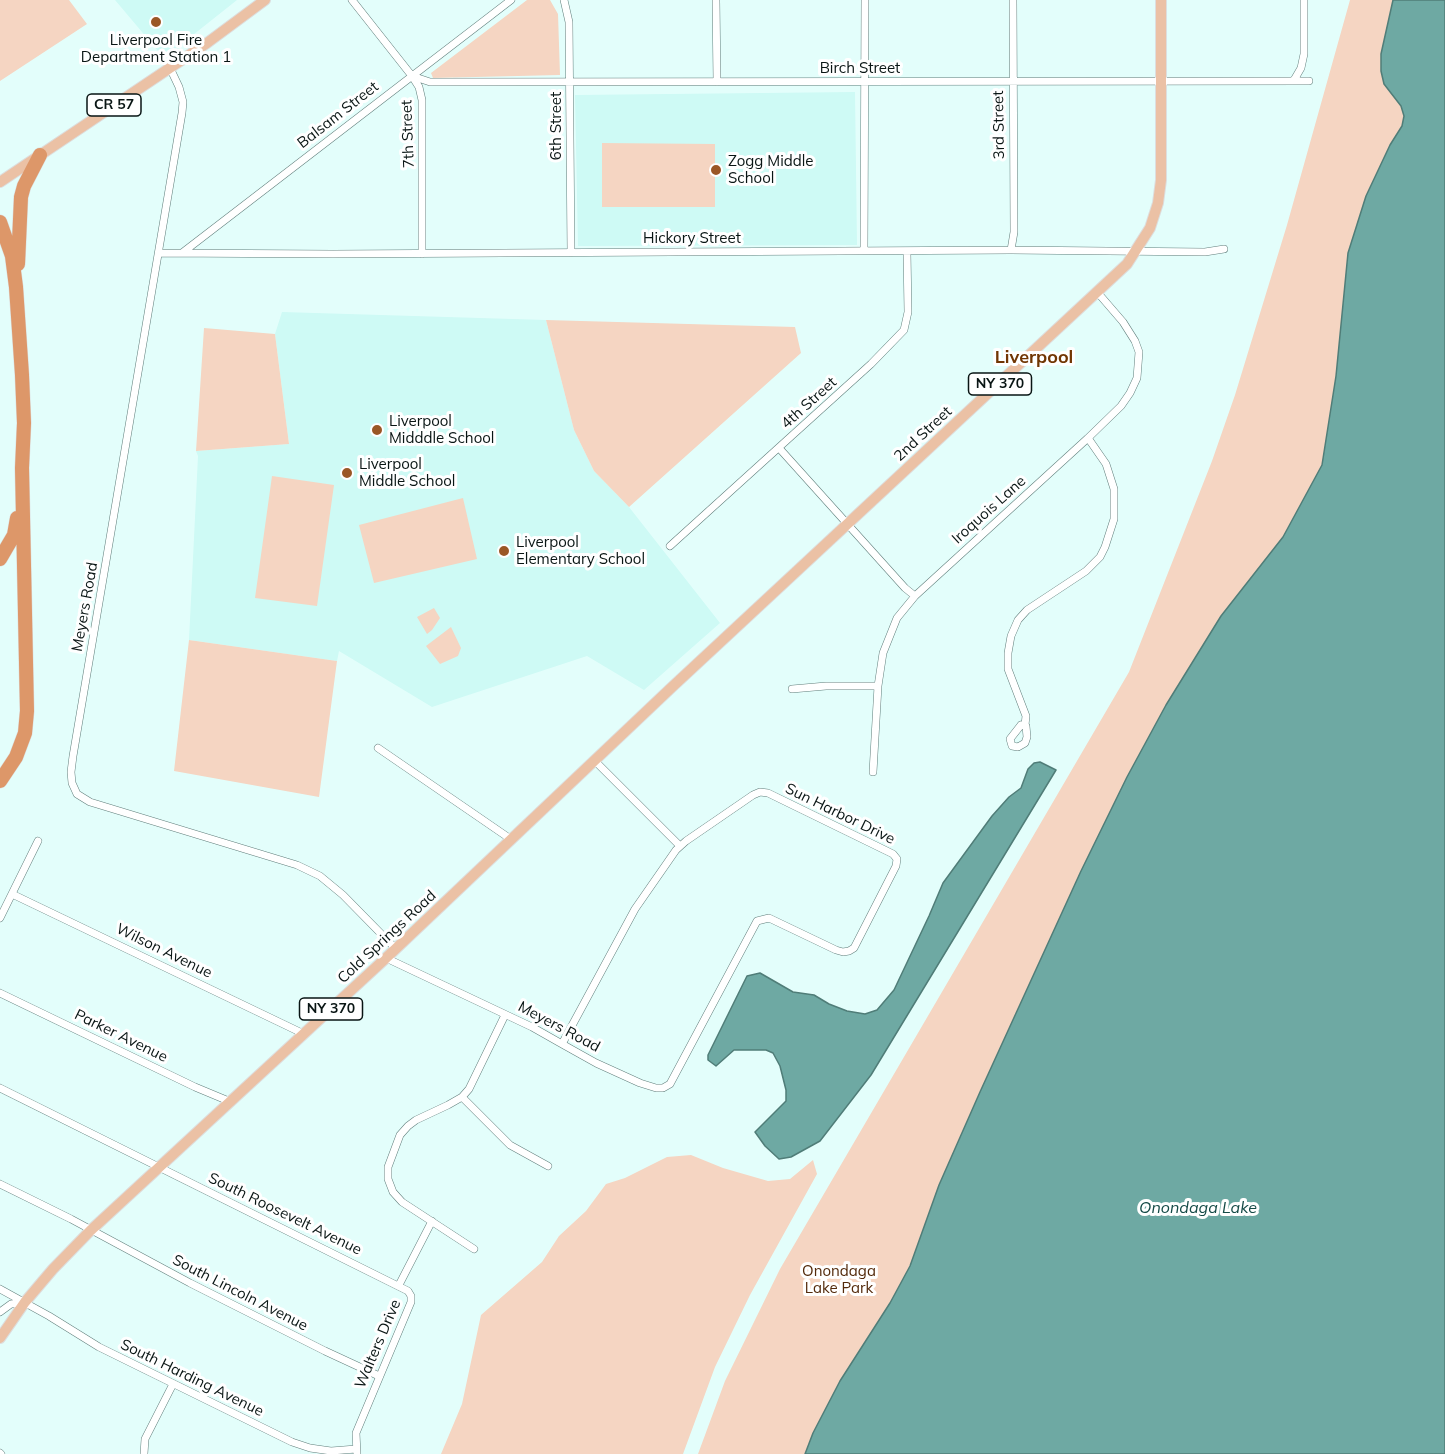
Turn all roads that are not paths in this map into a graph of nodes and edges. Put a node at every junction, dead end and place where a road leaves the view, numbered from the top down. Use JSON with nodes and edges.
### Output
{"nodes":[{"id":1,"x":265,"y":0,"type":"edge"},
{"id":2,"x":352,"y":0,"type":"edge"},
{"id":3,"x":512,"y":0,"type":"edge"},
{"id":4,"x":564,"y":0,"type":"edge"},
{"id":5,"x":716,"y":0,"type":"edge"},
{"id":6,"x":865,"y":0,"type":"edge"},
{"id":7,"x":1013,"y":0,"type":"edge"},
{"id":8,"x":1161,"y":0,"type":"edge"},
{"id":9,"x":1304,"y":0,"type":"edge"},
{"id":10,"x":170,"y":68,"type":"junction"},
{"id":11,"x":412,"y":76,"type":"junction"},
{"id":12,"x":1294,"y":80,"type":"junction"},
{"id":13,"x":1012,"y":81,"type":"junction"},
{"id":14,"x":1309,"y":81,"type":"dead end"},
{"id":15,"x":717,"y":82,"type":"junction"},
{"id":16,"x":864,"y":82,"type":"junction"},
{"id":17,"x":1160,"y":82,"type":"junction"},
{"id":18,"x":570,"y":83,"type":"junction"},
{"id":19,"x":40,"y":155,"type":"junction"},
{"id":20,"x":0,"y":182,"type":"edge"},
{"id":21,"x":0,"y":222,"type":"edge"},
{"id":22,"x":0,"y":249,"type":"edge"},
{"id":23,"x":1224,"y":249,"type":"dead end"},
{"id":24,"x":1011,"y":250,"type":"junction"},
{"id":25,"x":1137,"y":250,"type":"junction"},
{"id":26,"x":864,"y":251,"type":"junction"},
{"id":27,"x":907,"y":252,"type":"junction"},
{"id":28,"x":160,"y":253,"type":"junction"},
{"id":29,"x":182,"y":253,"type":"junction"},
{"id":30,"x":571,"y":253,"type":"junction"},
{"id":31,"x":422,"y":254,"type":"junction"},
{"id":32,"x":16,"y":287,"type":"junction"},
{"id":33,"x":1098,"y":293,"type":"junction"},
{"id":34,"x":22,"y":375,"type":"junction"},
{"id":35,"x":1088,"y":438,"type":"junction"},
{"id":36,"x":779,"y":448,"type":"junction"},
{"id":37,"x":17,"y":518,"type":"junction"},
{"id":38,"x":848,"y":525,"type":"junction"},
{"id":39,"x":670,"y":546,"type":"dead end"},
{"id":40,"x":0,"y":559,"type":"edge"},
{"id":41,"x":915,"y":596,"type":"junction"},
{"id":42,"x":878,"y":686,"type":"junction"},
{"id":43,"x":671,"y":688,"type":"joint"},
{"id":44,"x":792,"y":689,"type":"dead end"},
{"id":45,"x":1024,"y":724,"type":"dead end"},
{"id":46,"x":378,"y":748,"type":"dead end"},
{"id":47,"x":596,"y":760,"type":"junction"},
{"id":48,"x":873,"y":771,"type":"dead end"},
{"id":49,"x":0,"y":772,"type":"edge"},
{"id":50,"x":0,"y":781,"type":"edge"},
{"id":51,"x":512,"y":840,"type":"junction"},
{"id":52,"x":38,"y":841,"type":"dead end"},
{"id":53,"x":680,"y":846,"type":"junction"},
{"id":54,"x":12,"y":894,"type":"junction"},
{"id":55,"x":0,"y":918,"type":"edge"},
{"id":56,"x":396,"y":949,"type":"junction"},
{"id":57,"x":386,"y":958,"type":"junction"},
{"id":58,"x":0,"y":993,"type":"edge"},
{"id":59,"x":505,"y":1015,"type":"junction"},
{"id":60,"x":304,"y":1034,"type":"junction"},
{"id":61,"x":697,"y":1035,"type":"joint"},
{"id":62,"x":562,"y":1044,"type":"junction"},
{"id":63,"x":0,"y":1088,"type":"edge"},
{"id":64,"x":462,"y":1097,"type":"junction"},
{"id":65,"x":231,"y":1102,"type":"junction"},
{"id":66,"x":160,"y":1166,"type":"junction"},
{"id":67,"x":548,"y":1166,"type":"dead end"},
{"id":68,"x":0,"y":1184,"type":"edge"},
{"id":69,"x":432,"y":1221,"type":"junction"},
{"id":70,"x":90,"y":1231,"type":"junction"},
{"id":71,"x":474,"y":1249,"type":"dead end"},
{"id":72,"x":399,"y":1285,"type":"junction"},
{"id":73,"x":0,"y":1289,"type":"edge"},
{"id":74,"x":25,"y":1302,"type":"junction"},
{"id":75,"x":0,"y":1312,"type":"edge"},
{"id":76,"x":0,"y":1338,"type":"edge"},
{"id":77,"x":379,"y":1376,"type":"junction"},
{"id":78,"x":173,"y":1384,"type":"junction"},
{"id":79,"x":356,"y":1452,"type":"edge"},
{"id":80,"x":144,"y":1454,"type":"edge"}],
"edges":[{"from":1,"to":10,"type":"main road","number":"CR 57"},
{"from":2,"to":11,"type":"street","name":"7th Street"},
{"from":3,"to":11,"type":"street","name":"Balsam Street"},
{"from":4,"to":18,"type":"street","name":"6th Street"},
{"from":5,"to":15,"type":"street"},
{"from":6,"to":16,"type":"street"},
{"from":7,"to":13,"type":"street","name":"3rd Street"},
{"from":8,"to":17,"type":"main road","name":"2nd Street","number":"NY 370"},
{"from":9,"to":12,"type":"street"},
{"from":10,"to":19,"type":"main road","number":"CR 57"},
{"from":10,"to":28,"type":"street","name":"Meyers Road"},
{"from":11,"to":18,"type":"street","name":"Birch Street"},
{"from":11,"to":29,"type":"street","name":"Balsam Street"},
{"from":11,"to":31,"type":"street","name":"7th Street"},
{"from":12,"to":14,"type":"street","name":"Birch Street"},
{"from":12,"to":17,"type":"street","name":"Birch Street"},
{"from":13,"to":16,"type":"street","name":"Birch Street"},
{"from":13,"to":17,"type":"street","name":"Birch Street"},
{"from":13,"to":24,"type":"street","name":"3rd Street"},
{"from":15,"to":16,"type":"street","name":"Birch Street"},
{"from":15,"to":18,"type":"street","name":"Birch Street"},
{"from":16,"to":26,"type":"street"},
{"from":17,"to":25,"type":"main road","name":"2nd Street","number":"NY 370"},
{"from":18,"to":30,"type":"street","name":"6th Street"},
{"from":19,"to":20,"type":"main road","number":"CR 57"},
{"from":19,"to":32,"type":"highway"},
{"from":21,"to":32,"type":"highway"},
{"from":22,"to":32,"type":"highway"},
{"from":23,"to":25,"type":"street","name":"Hickory Street"},
{"from":24,"to":25,"type":"street","name":"Hickory Street"},
{"from":24,"to":27,"type":"street","name":"Hickory Street"},
{"from":25,"to":33,"type":"main road","name":"2nd Street","number":"NY 370"},
{"from":26,"to":27,"type":"street","name":"Hickory Street"},
{"from":26,"to":30,"type":"street","name":"Hickory Street"},
{"from":27,"to":36,"type":"street","name":"4th Street"},
{"from":28,"to":29,"type":"street","name":"Hickory Street"},
{"from":28,"to":56,"type":"street","name":"Meyers Road"},
{"from":29,"to":31,"type":"street","name":"Hickory Street"},
{"from":30,"to":31,"type":"street","name":"Hickory Street"},
{"from":32,"to":34,"type":"highway"},
{"from":33,"to":35,"type":"street","name":"Iroquois Lane"},
{"from":33,"to":38,"type":"main road","name":"2nd Street","number":"NY 370"},
{"from":34,"to":37,"type":"highway"},
{"from":34,"to":50,"type":"highway"},
{"from":35,"to":41,"type":"street","name":"Iroquois Lane"},
{"from":35,"to":45,"type":"street"},
{"from":36,"to":38,"type":"street"},
{"from":36,"to":39,"type":"street","name":"4th Street"},
{"from":37,"to":40,"type":"highway"},
{"from":37,"to":49,"type":"highway"},
{"from":38,"to":41,"type":"street"},
{"from":38,"to":43,"type":"main road","name":"2nd Street","number":"NY 370"},
{"from":41,"to":42,"type":"street","name":"Iroquois Lane"},
{"from":42,"to":44,"type":"street"},
{"from":42,"to":48,"type":"street","name":"Iroquois Lane"},
{"from":43,"to":47,"type":"main road","name":"Cold Springs Road","number":"NY 370"},
{"from":46,"to":51,"type":"street"},
{"from":47,"to":51,"type":"main road","name":"Cold Springs Road","number":"NY 370"},
{"from":47,"to":53,"type":"street"},
{"from":51,"to":56,"type":"main road","name":"Cold Springs Road","number":"NY 370"},
{"from":52,"to":54,"type":"street"},
{"from":53,"to":61,"type":"street","name":"Sun Harbor Drive"},
{"from":53,"to":62,"type":"street"},
{"from":54,"to":55,"type":"street"},
{"from":54,"to":60,"type":"street","name":"Wilson Avenue"},
{"from":56,"to":57,"type":"main road","name":"Cold Springs Road","number":"NY 370"},
{"from":57,"to":59,"type":"street","name":"Meyers Road"},
{"from":57,"to":60,"type":"main road","name":"Cold Springs Road","number":"NY 370"},
{"from":58,"to":65,"type":"street","name":"Parker Avenue"},
{"from":59,"to":62,"type":"street","name":"Meyers Road"},
{"from":59,"to":64,"type":"street"},
{"from":60,"to":65,"type":"main road","name":"Cold Springs Road","number":"NY 370"},
{"from":61,"to":62,"type":"street","name":"Meyers Road"},
{"from":63,"to":66,"type":"street","name":"South Roosevelt Avenue"},
{"from":64,"to":67,"type":"street"},
{"from":64,"to":69,"type":"street"},
{"from":65,"to":66,"type":"main road","name":"Cold Springs Road","number":"NY 370"},
{"from":66,"to":70,"type":"main road","name":"Cold Springs Road","number":"NY 370"},
{"from":66,"to":72,"type":"street","name":"South Roosevelt Avenue"},
{"from":68,"to":70,"type":"street","name":"South Lincoln Avenue"},
{"from":69,"to":71,"type":"street"},
{"from":69,"to":72,"type":"street","name":"Walters Drive"},
{"from":70,"to":74,"type":"main road","name":"Cold Springs Road","number":"NY 370"},
{"from":70,"to":77,"type":"street","name":"South Lincoln Avenue"},
{"from":72,"to":77,"type":"street","name":"Walters Drive"},
{"from":73,"to":74,"type":"street","name":"South Harding Avenue"},
{"from":74,"to":75,"type":"street"},
{"from":74,"to":76,"type":"main road","name":"Cold Springs Road","number":"NY 370"},
{"from":74,"to":78,"type":"street","name":"South Harding Avenue"},
{"from":77,"to":79,"type":"street","name":"Walters Drive"},
{"from":78,"to":79,"type":"street","name":"South Harding Avenue"},
{"from":78,"to":80,"type":"street"}]}
